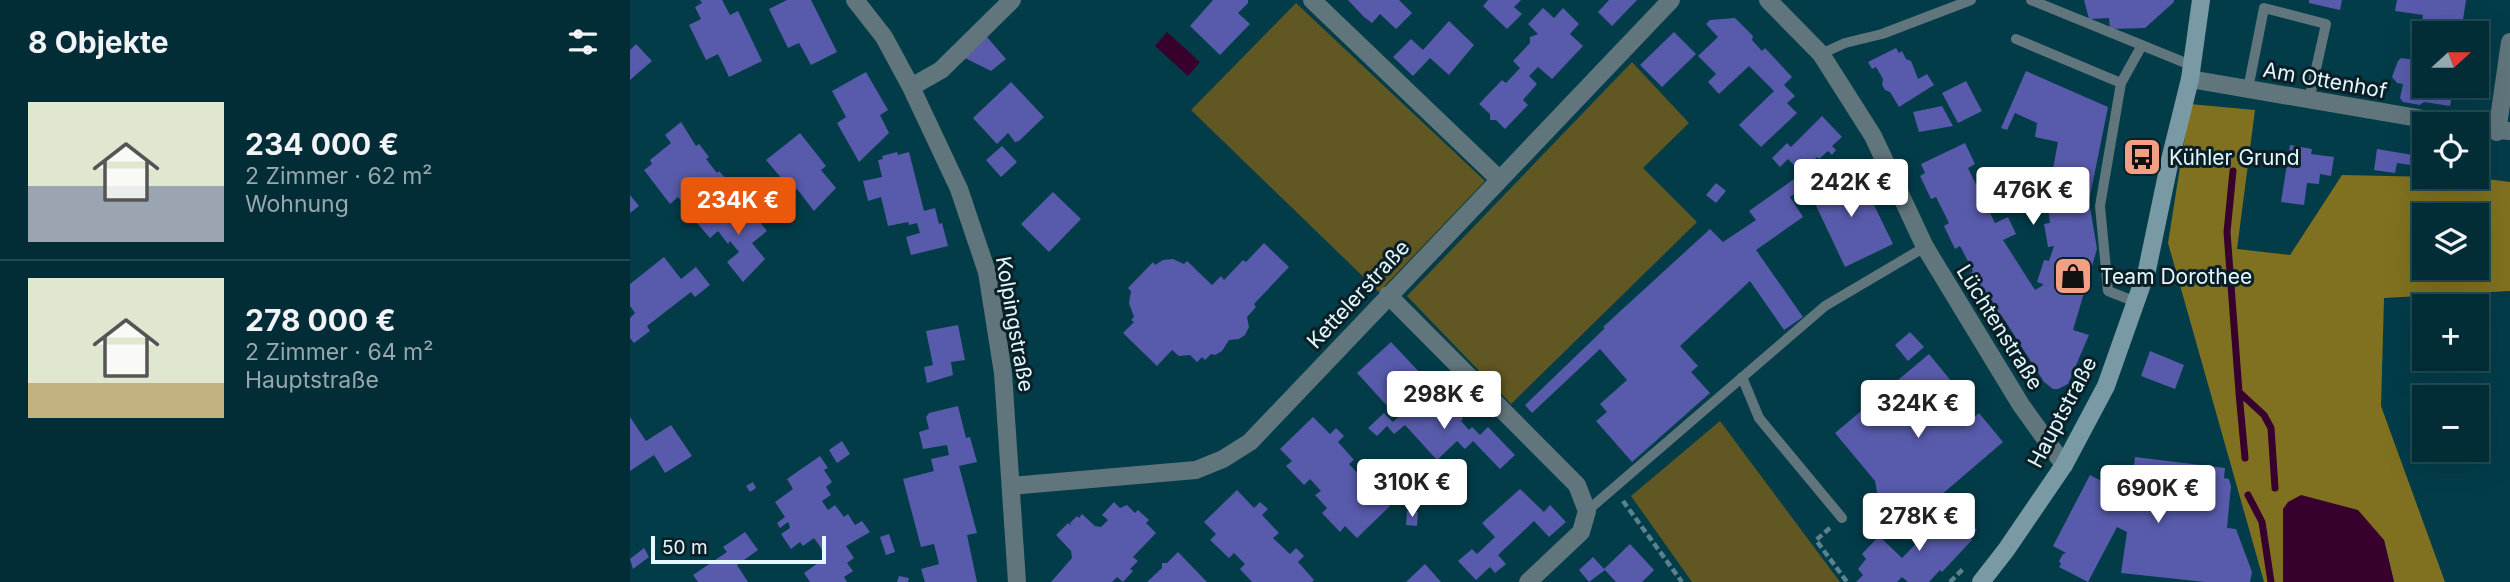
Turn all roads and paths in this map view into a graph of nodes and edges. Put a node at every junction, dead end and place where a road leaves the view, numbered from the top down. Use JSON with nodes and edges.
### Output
{"nodes":[{"id":1,"x":855,"y":0,"type":"edge"},
{"id":2,"x":1012,"y":0,"type":"edge"},
{"id":3,"x":1312,"y":0,"type":"edge"},
{"id":4,"x":1671,"y":0,"type":"edge"},
{"id":5,"x":1768,"y":0,"type":"edge"},
{"id":6,"x":1971,"y":0,"type":"edge"},
{"id":7,"x":2031,"y":0,"type":"edge"},
{"id":8,"x":2201,"y":0,"type":"edge"},
{"id":9,"x":2016,"y":39,"type":"dead end"},
{"id":10,"x":2510,"y":43,"type":"edge"},
{"id":11,"x":2141,"y":47,"type":"junction"},
{"id":12,"x":1821,"y":54,"type":"junction"},
{"id":13,"x":2191,"y":73,"type":"junction"},
{"id":14,"x":2121,"y":83,"type":"junction"},
{"id":15,"x":911,"y":88,"type":"junction"},
{"id":16,"x":2248,"y":89,"type":"junction"},
{"id":17,"x":2309,"y":100,"type":"junction"},
{"id":18,"x":2412,"y":117,"type":"edge"},
{"id":19,"x":2503,"y":132,"type":"edge"},
{"id":20,"x":1499,"y":179,"type":"junction"},
{"id":21,"x":1925,"y":247,"type":"junction"},
{"id":22,"x":1388,"y":295,"type":"junction"},
{"id":23,"x":2136,"y":302,"type":"junction"},
{"id":24,"x":1742,"y":377,"type":"junction"},
{"id":25,"x":2064,"y":465,"type":"junction"},
{"id":26,"x":1011,"y":485,"type":"junction"},
{"id":27,"x":1615,"y":489,"type":"junction"},
{"id":28,"x":1587,"y":511,"type":"junction"},
{"id":29,"x":1842,"y":519,"type":"joint"},
{"id":30,"x":2006,"y":550,"type":"junction"},
{"id":31,"x":1017,"y":582,"type":"edge"},
{"id":32,"x":1528,"y":582,"type":"edge"},
{"id":33,"x":1682,"y":582,"type":"edge"},
{"id":34,"x":1847,"y":582,"type":"edge"},
{"id":35,"x":1981,"y":582,"type":"edge"},
{"id":36,"x":1994,"y":582,"type":"edge"}],
"edges":[{"from":1,"to":15,"type":"street","name":"Kolpingstraße"},
{"from":2,"to":15,"type":"street"},
{"from":3,"to":20,"type":"street"},
{"from":4,"to":20,"type":"street","name":"Kettelerstraße"},
{"from":5,"to":12,"type":"street","name":"Lüchtenstraße"},
{"from":6,"to":12,"type":"lane"},
{"from":7,"to":11,"type":"lane"},
{"from":8,"to":13,"type":"main road","name":"Hauptstraße"},
{"from":9,"to":14,"type":"lane"},
{"from":10,"to":19,"type":"street"},
{"from":11,"to":13,"type":"lane"},
{"from":11,"to":14,"type":"lane"},
{"from":12,"to":21,"type":"street","name":"Lüchtenstraße"},
{"from":13,"to":16,"type":"street","name":"Am Ottenhof"},
{"from":13,"to":23,"type":"main road","name":"Hauptstraße"},
{"from":14,"to":23,"type":"lane"},
{"from":15,"to":26,"type":"street","name":"Kolpingstraße"},
{"from":16,"to":17,"type":"street","name":"Am Ottenhof"},
{"from":16,"to":17,"type":"lane"},
{"from":17,"to":18,"type":"street","name":"Am Ottenhof"},
{"from":20,"to":22,"type":"street","name":"Kettelerstraße"},
{"from":21,"to":24,"type":"lane"},
{"from":21,"to":25,"type":"street","name":"Lüchtenstraße"},
{"from":22,"to":26,"type":"street","name":"Kettelerstraße"},
{"from":22,"to":28,"type":"street"},
{"from":23,"to":25,"type":"main road","name":"Hauptstraße"},
{"from":24,"to":27,"type":"lane"},
{"from":24,"to":29,"type":"lane"},
{"from":25,"to":30,"type":"main road","name":"Hauptstraße"},
{"from":26,"to":31,"type":"street","name":"Kolpingstraße"},
{"from":27,"to":28,"type":"lane"},
{"from":27,"to":33,"type":"path"},
{"from":28,"to":32,"type":"street"},
{"from":29,"to":34,"type":"path"},
{"from":30,"to":35,"type":"main road","name":"Hauptstraße"},
{"from":30,"to":36,"type":"main road","name":"Hauptstraße"}]}
